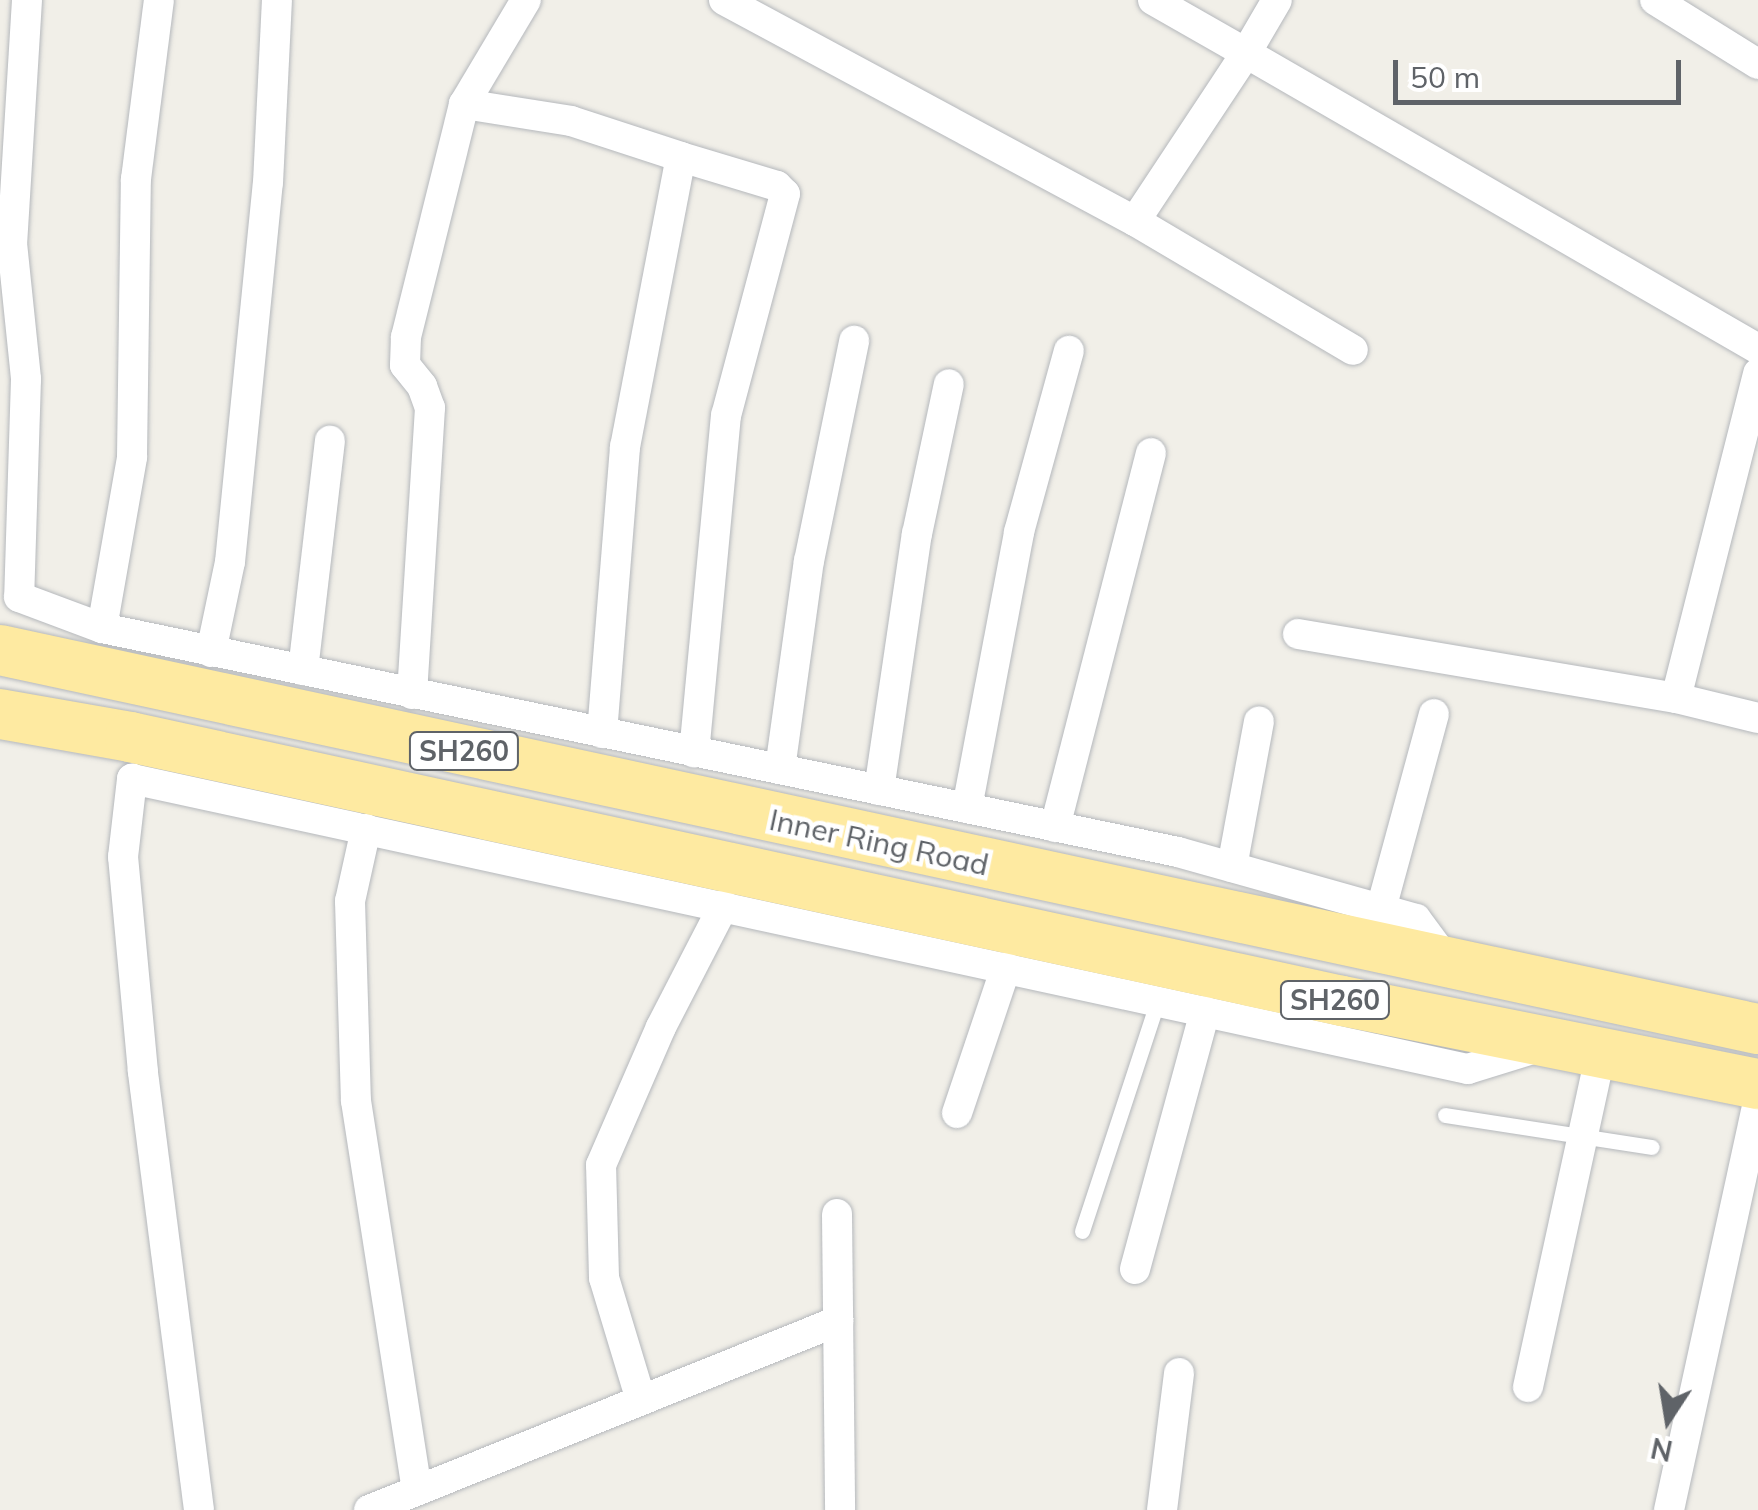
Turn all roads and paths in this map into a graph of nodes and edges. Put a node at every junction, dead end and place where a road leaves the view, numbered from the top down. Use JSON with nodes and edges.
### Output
{"nodes":[{"id":1,"x":27,"y":0,"type":"edge"},
{"id":2,"x":159,"y":0,"type":"edge"},
{"id":3,"x":277,"y":0,"type":"edge"},
{"id":4,"x":526,"y":0,"type":"edge"},
{"id":5,"x":724,"y":0,"type":"edge"},
{"id":6,"x":1153,"y":0,"type":"edge"},
{"id":7,"x":1277,"y":0,"type":"edge"},
{"id":8,"x":1655,"y":0,"type":"edge"},
{"id":9,"x":1246,"y":53,"type":"junction"},
{"id":10,"x":1758,"y":64,"type":"edge"},
{"id":11,"x":464,"y":104,"type":"junction"},
{"id":12,"x":681,"y":157,"type":"junction"},
{"id":13,"x":1135,"y":221,"type":"junction"},
{"id":14,"x":854,"y":341,"type":"dead end"},
{"id":15,"x":1758,"y":349,"type":"edge"},
{"id":16,"x":1353,"y":350,"type":"dead end"},
{"id":17,"x":1069,"y":352,"type":"dead end"},
{"id":18,"x":1758,"y":373,"type":"edge"},
{"id":19,"x":949,"y":384,"type":"dead end"},
{"id":20,"x":330,"y":442,"type":"dead end"},
{"id":21,"x":1151,"y":452,"type":"dead end"},
{"id":22,"x":102,"y":628,"type":"junction"},
{"id":23,"x":1298,"y":634,"type":"dead end"},
{"id":24,"x":0,"y":650,"type":"edge"},
{"id":25,"x":211,"y":652,"type":"junction"},
{"id":26,"x":303,"y":670,"type":"junction"},
{"id":27,"x":412,"y":694,"type":"junction"},
{"id":28,"x":1676,"y":698,"type":"junction"},
{"id":29,"x":0,"y":714,"type":"edge"},
{"id":30,"x":1434,"y":714,"type":"dead end"},
{"id":31,"x":1758,"y":718,"type":"edge"},
{"id":32,"x":1259,"y":721,"type":"dead end"},
{"id":33,"x":602,"y":733,"type":"junction"},
{"id":34,"x":694,"y":752,"type":"junction"},
{"id":35,"x":780,"y":769,"type":"junction"},
{"id":36,"x":879,"y":790,"type":"junction"},
{"id":37,"x":967,"y":808,"type":"junction"},
{"id":38,"x":1055,"y":826,"type":"junction"},
{"id":39,"x":366,"y":829,"type":"junction"},
{"id":40,"x":1232,"y":867,"type":"junction"},
{"id":41,"x":724,"y":904,"type":"junction"},
{"id":42,"x":1382,"y":910,"type":"junction"},
{"id":43,"x":1450,"y":965,"type":"junction"},
{"id":44,"x":1006,"y":966,"type":"junction"},
{"id":45,"x":1158,"y":1000,"type":"junction"},
{"id":46,"x":1205,"y":1011,"type":"junction"},
{"id":47,"x":1758,"y":1029,"type":"edge"},
{"id":48,"x":1552,"y":1043,"type":"junction"},
{"id":49,"x":1602,"y":1053,"type":"junction"},
{"id":50,"x":1758,"y":1084,"type":"edge"},
{"id":51,"x":1758,"y":1103,"type":"edge"},
{"id":52,"x":957,"y":1113,"type":"dead end"},
{"id":53,"x":1445,"y":1115,"type":"dead end"},
{"id":54,"x":1584,"y":1135,"type":"junction"},
{"id":55,"x":1652,"y":1146,"type":"dead end"},
{"id":56,"x":837,"y":1214,"type":"dead end"},
{"id":57,"x":1082,"y":1231,"type":"dead end"},
{"id":58,"x":1135,"y":1269,"type":"dead end"},
{"id":59,"x":838,"y":1320,"type":"junction"},
{"id":60,"x":1180,"y":1373,"type":"dead end"},
{"id":61,"x":1528,"y":1387,"type":"dead end"},
{"id":62,"x":640,"y":1397,"type":"junction"},
{"id":63,"x":418,"y":1490,"type":"junction"},
{"id":64,"x":199,"y":1510,"type":"edge"},
{"id":65,"x":369,"y":1510,"type":"edge"},
{"id":66,"x":840,"y":1510,"type":"edge"},
{"id":67,"x":1162,"y":1510,"type":"edge"},
{"id":68,"x":1669,"y":1510,"type":"edge"}],
"edges":[{"from":1,"to":22,"type":"street"},
{"from":2,"to":22,"type":"street"},
{"from":3,"to":25,"type":"street"},
{"from":4,"to":11,"type":"street"},
{"from":5,"to":13,"type":"street"},
{"from":6,"to":9,"type":"street"},
{"from":7,"to":9,"type":"street"},
{"from":8,"to":10,"type":"street"},
{"from":9,"to":13,"type":"street"},
{"from":9,"to":15,"type":"street"},
{"from":11,"to":12,"type":"street"},
{"from":11,"to":27,"type":"street"},
{"from":12,"to":33,"type":"street"},
{"from":12,"to":34,"type":"street"},
{"from":13,"to":16,"type":"street"},
{"from":14,"to":35,"type":"street"},
{"from":17,"to":37,"type":"street"},
{"from":18,"to":28,"type":"street"},
{"from":19,"to":36,"type":"street"},
{"from":20,"to":26,"type":"street"},
{"from":21,"to":38,"type":"street"},
{"from":22,"to":25,"type":"street"},
{"from":23,"to":28,"type":"street"},
{"from":24,"to":43,"type":"highway","name":"Inner Ring Road","number":"SH260"},
{"from":25,"to":26,"type":"street"},
{"from":26,"to":27,"type":"street"},
{"from":27,"to":33,"type":"street"},
{"from":28,"to":31,"type":"street"},
{"from":29,"to":48,"type":"highway","name":"Inner Ring Road","number":"SH260"},
{"from":30,"to":42,"type":"street"},
{"from":32,"to":40,"type":"street"},
{"from":33,"to":34,"type":"street"},
{"from":34,"to":35,"type":"street"},
{"from":35,"to":36,"type":"street"},
{"from":36,"to":37,"type":"street"},
{"from":37,"to":38,"type":"street"},
{"from":38,"to":40,"type":"street"},
{"from":39,"to":41,"type":"street"},
{"from":39,"to":63,"type":"street"},
{"from":39,"to":64,"type":"street"},
{"from":40,"to":42,"type":"street"},
{"from":41,"to":44,"type":"street"},
{"from":41,"to":62,"type":"street"},
{"from":42,"to":43,"type":"street"},
{"from":43,"to":47,"type":"highway","name":"Inner Ring Road","number":"SH260"},
{"from":44,"to":45,"type":"street"},
{"from":44,"to":52,"type":"street"},
{"from":45,"to":46,"type":"street"},
{"from":45,"to":57,"type":"lane"},
{"from":46,"to":48,"type":"street"},
{"from":46,"to":58,"type":"street"},
{"from":48,"to":49,"type":"highway","name":"Inner Ring Road","number":"SH260"},
{"from":49,"to":50,"type":"highway","name":"Inner Ring Road","number":"SH260"},
{"from":49,"to":54,"type":"street"},
{"from":51,"to":68,"type":"street"},
{"from":53,"to":54,"type":"lane"},
{"from":54,"to":55,"type":"lane"},
{"from":54,"to":61,"type":"street"},
{"from":56,"to":59,"type":"street"},
{"from":59,"to":62,"type":"street"},
{"from":59,"to":66,"type":"street"},
{"from":60,"to":67,"type":"street"},
{"from":62,"to":63,"type":"street"},
{"from":63,"to":65,"type":"street"}]}
